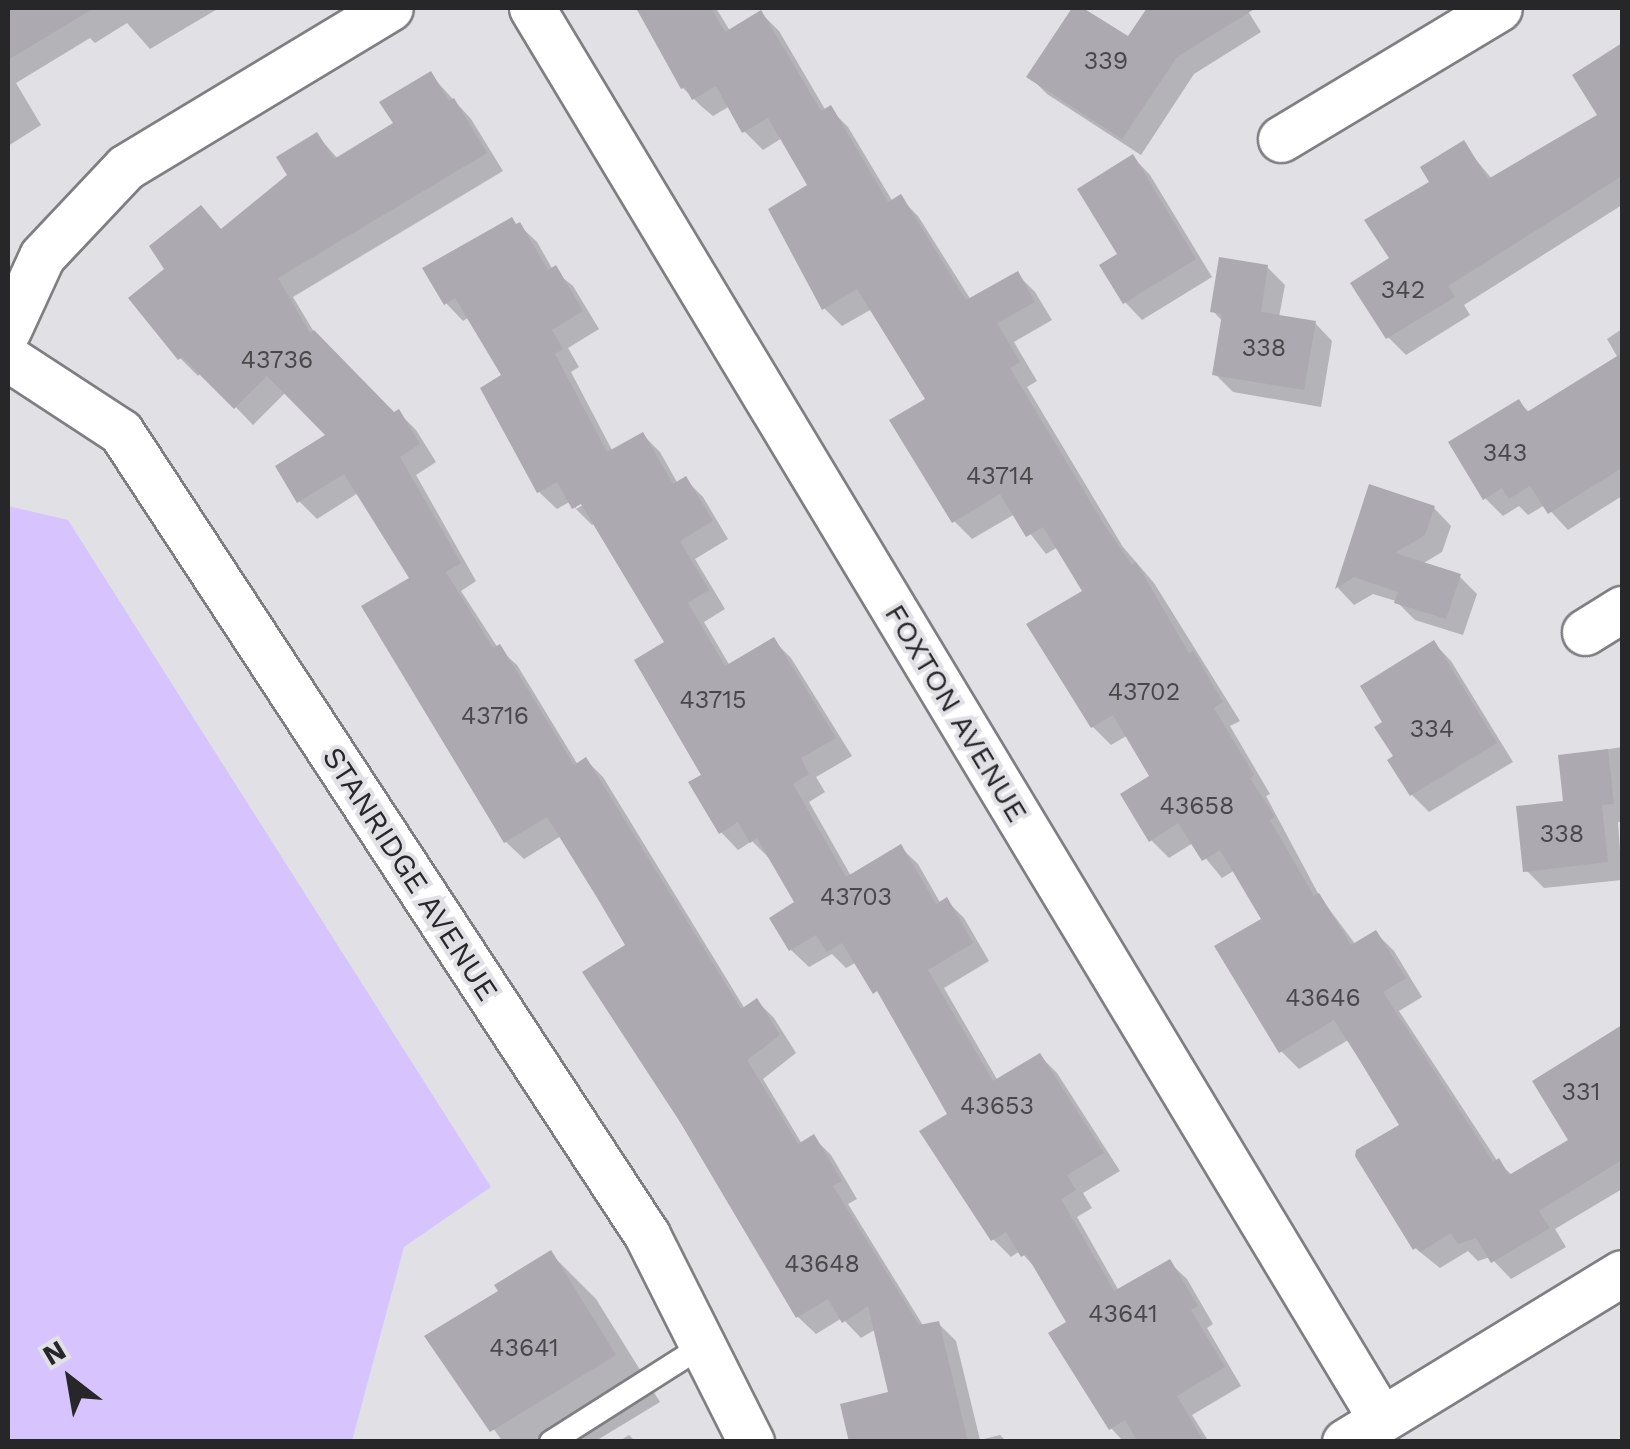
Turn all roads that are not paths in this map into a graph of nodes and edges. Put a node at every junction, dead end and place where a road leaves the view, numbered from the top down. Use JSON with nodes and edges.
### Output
{"nodes":[{"id":1,"x":390,"y":8,"type":"edge"},
{"id":2,"x":532,"y":8,"type":"edge"},
{"id":3,"x":1499,"y":8,"type":"edge"},
{"id":4,"x":1281,"y":139,"type":"dead end"},
{"id":5,"x":8,"y":330,"type":"edge"},
{"id":6,"x":8,"y":358,"type":"edge"},
{"id":7,"x":1622,"y":608,"type":"edge"},
{"id":8,"x":1585,"y":632,"type":"dead end"},
{"id":9,"x":1622,"y":1273,"type":"edge"},
{"id":10,"x":702,"y":1346,"type":"junction"},
{"id":11,"x":1363,"y":1430,"type":"edge"},
{"id":12,"x":551,"y":1442,"type":"edge"},
{"id":13,"x":750,"y":1442,"type":"edge"}],
"edges":[{"from":1,"to":5,"type":"street"},
{"from":2,"to":11,"type":"street","name":"FOXTON AVENUE"},
{"from":3,"to":4,"type":"street"},
{"from":6,"to":10,"type":"street","name":"STANRIDGE AVENUE"},
{"from":7,"to":8,"type":"street"},
{"from":9,"to":11,"type":"street"},
{"from":10,"to":12,"type":"lane"},
{"from":10,"to":13,"type":"street","name":"STANRIDGE AVENUE"}]}
